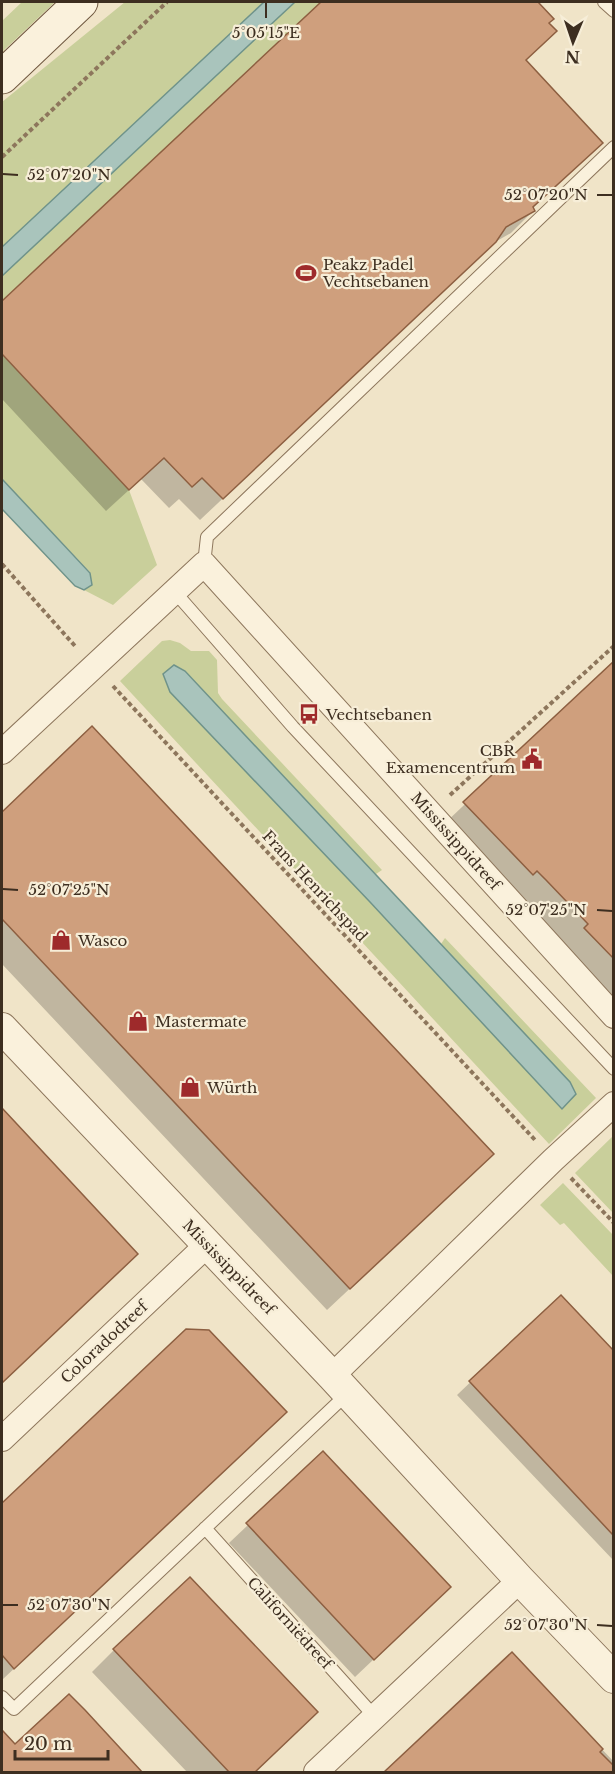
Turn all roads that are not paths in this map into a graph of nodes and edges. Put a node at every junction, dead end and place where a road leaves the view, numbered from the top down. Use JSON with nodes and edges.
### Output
{"nodes":[{"id":1,"x":81,"y":2,"type":"edge"},
{"id":2,"x":604,"y":2,"type":"edge"},
{"id":3,"x":614,"y":11,"type":"edge"},
{"id":4,"x":2,"y":77,"type":"edge"},
{"id":5,"x":614,"y":147,"type":"edge"},
{"id":6,"x":204,"y":564,"type":"junction"},
{"id":7,"x":174,"y":591,"type":"junction"},
{"id":8,"x":2,"y":752,"type":"edge"},
{"id":9,"x":614,"y":1016,"type":"edge"},
{"id":10,"x":2,"y":1028,"type":"edge"},
{"id":11,"x":614,"y":1069,"type":"edge"},
{"id":12,"x":614,"y":1104,"type":"edge"},
{"id":13,"x":207,"y":1245,"type":"junction"},
{"id":14,"x":340,"y":1384,"type":"junction"},
{"id":15,"x":2,"y":1438,"type":"edge"},
{"id":16,"x":205,"y":1528,"type":"junction"},
{"id":17,"x":520,"y":1580,"type":"junction"},
{"id":18,"x":614,"y":1678,"type":"edge"},
{"id":19,"x":2,"y":1697,"type":"edge"},
{"id":20,"x":375,"y":1717,"type":"junction"},
{"id":21,"x":316,"y":1773,"type":"edge"}],
"edges":[{"from":1,"to":4,"type":"main road"},
{"from":2,"to":3,"type":"lane"},
{"from":5,"to":6,"type":"lane"},
{"from":6,"to":7,"type":"street"},
{"from":6,"to":9,"type":"street","name":"Mississippidreef"},
{"from":7,"to":8,"type":"street"},
{"from":7,"to":11,"type":"lane"},
{"from":10,"to":13,"type":"street","name":"Mississippidreef"},
{"from":12,"to":14,"type":"street"},
{"from":13,"to":14,"type":"street","name":"Mississippidreef"},
{"from":13,"to":15,"type":"street","name":"Coloradodreef"},
{"from":14,"to":16,"type":"lane"},
{"from":14,"to":17,"type":"street","name":"Mississippidreef"},
{"from":16,"to":19,"type":"lane"},
{"from":16,"to":20,"type":"lane","name":"Californiëdreef"},
{"from":17,"to":18,"type":"street","name":"Mississippidreef"},
{"from":17,"to":20,"type":"street"},
{"from":20,"to":21,"type":"street"}]}
